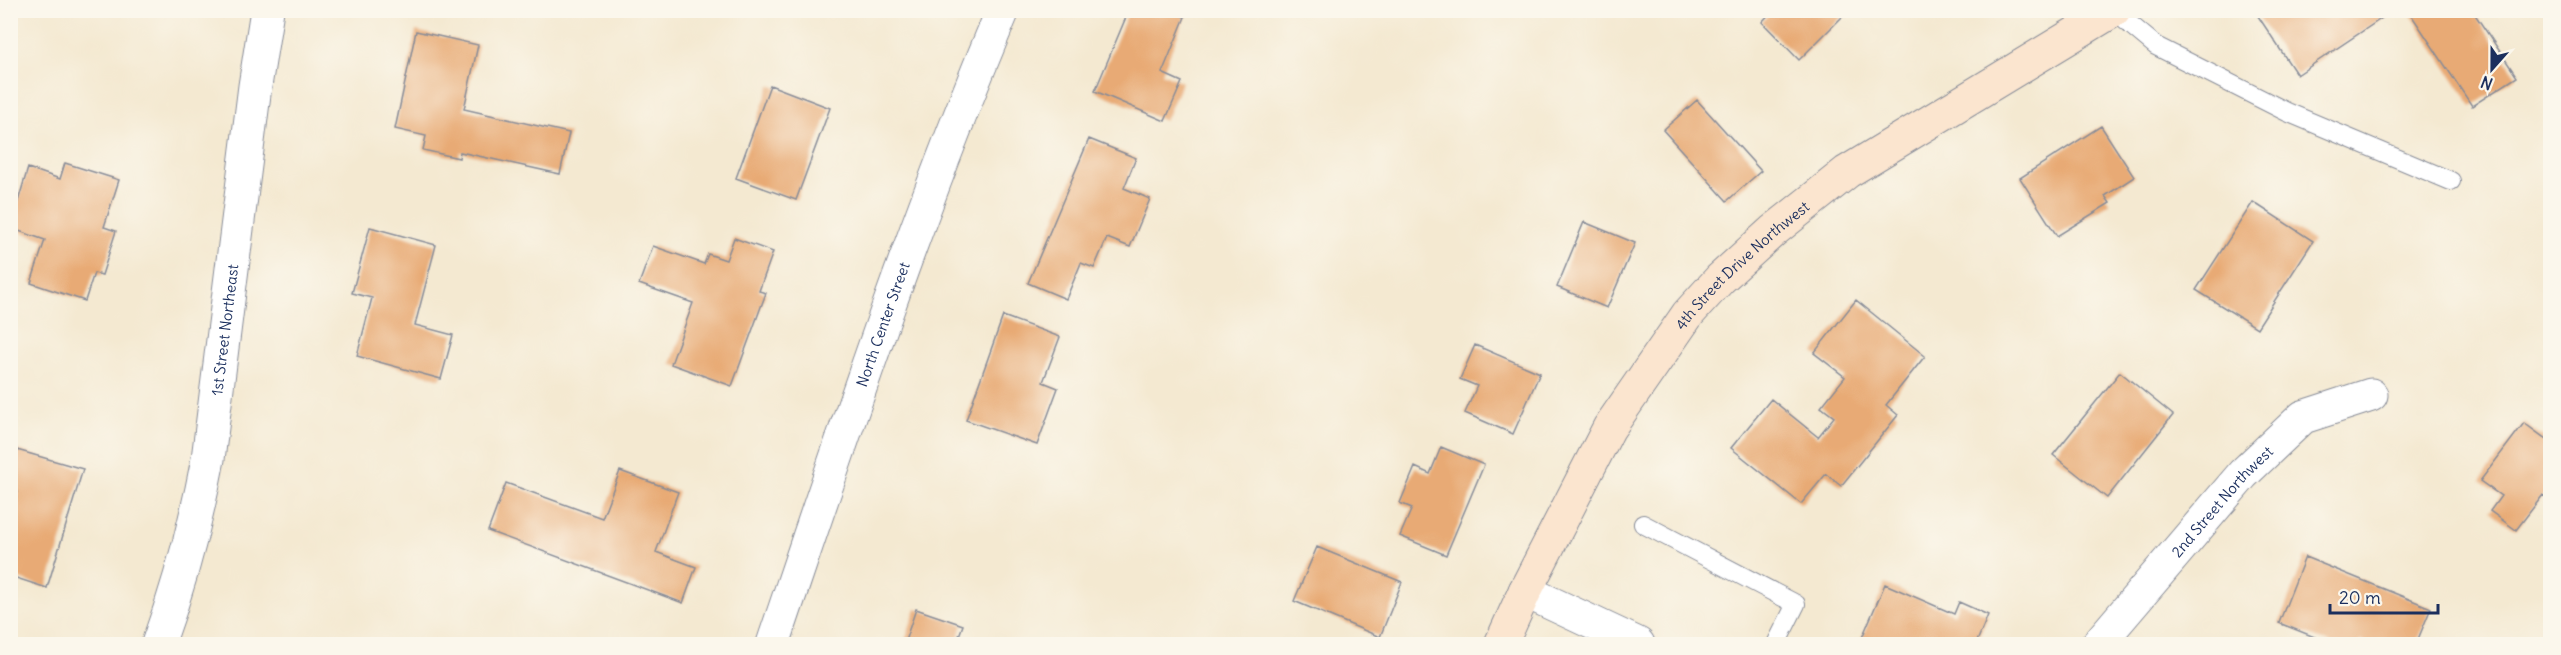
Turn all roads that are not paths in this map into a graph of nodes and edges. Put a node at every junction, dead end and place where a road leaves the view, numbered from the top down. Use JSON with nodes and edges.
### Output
{"nodes":[{"id":1,"x":267,"y":10,"type":"edge"},
{"id":2,"x":1003,"y":10,"type":"edge"},
{"id":3,"x":2114,"y":11,"type":"edge"},
{"id":4,"x":2451,"y":181,"type":"dead end"},
{"id":5,"x":2371,"y":395,"type":"dead end"},
{"id":6,"x":1643,"y":524,"type":"dead end"},
{"id":7,"x":1525,"y":591,"type":"junction"},
{"id":8,"x":158,"y":645,"type":"edge"},
{"id":9,"x":773,"y":645,"type":"edge"},
{"id":10,"x":1501,"y":645,"type":"edge"},
{"id":11,"x":1638,"y":645,"type":"edge"},
{"id":12,"x":1776,"y":645,"type":"edge"},
{"id":13,"x":2098,"y":645,"type":"edge"}],
"edges":[{"from":1,"to":8,"type":"street","name":"1st Street Northeast"},
{"from":2,"to":9,"type":"street","name":"North Center Street"},
{"from":3,"to":4,"type":"lane"},
{"from":3,"to":7,"type":"main road","name":"4th Street Drive Northwest"},
{"from":5,"to":13,"type":"street","name":"2nd Street Northwest"},
{"from":6,"to":12,"type":"lane"},
{"from":7,"to":10,"type":"main road","name":"4th Street Drive Northwest"},
{"from":7,"to":11,"type":"street"}]}
